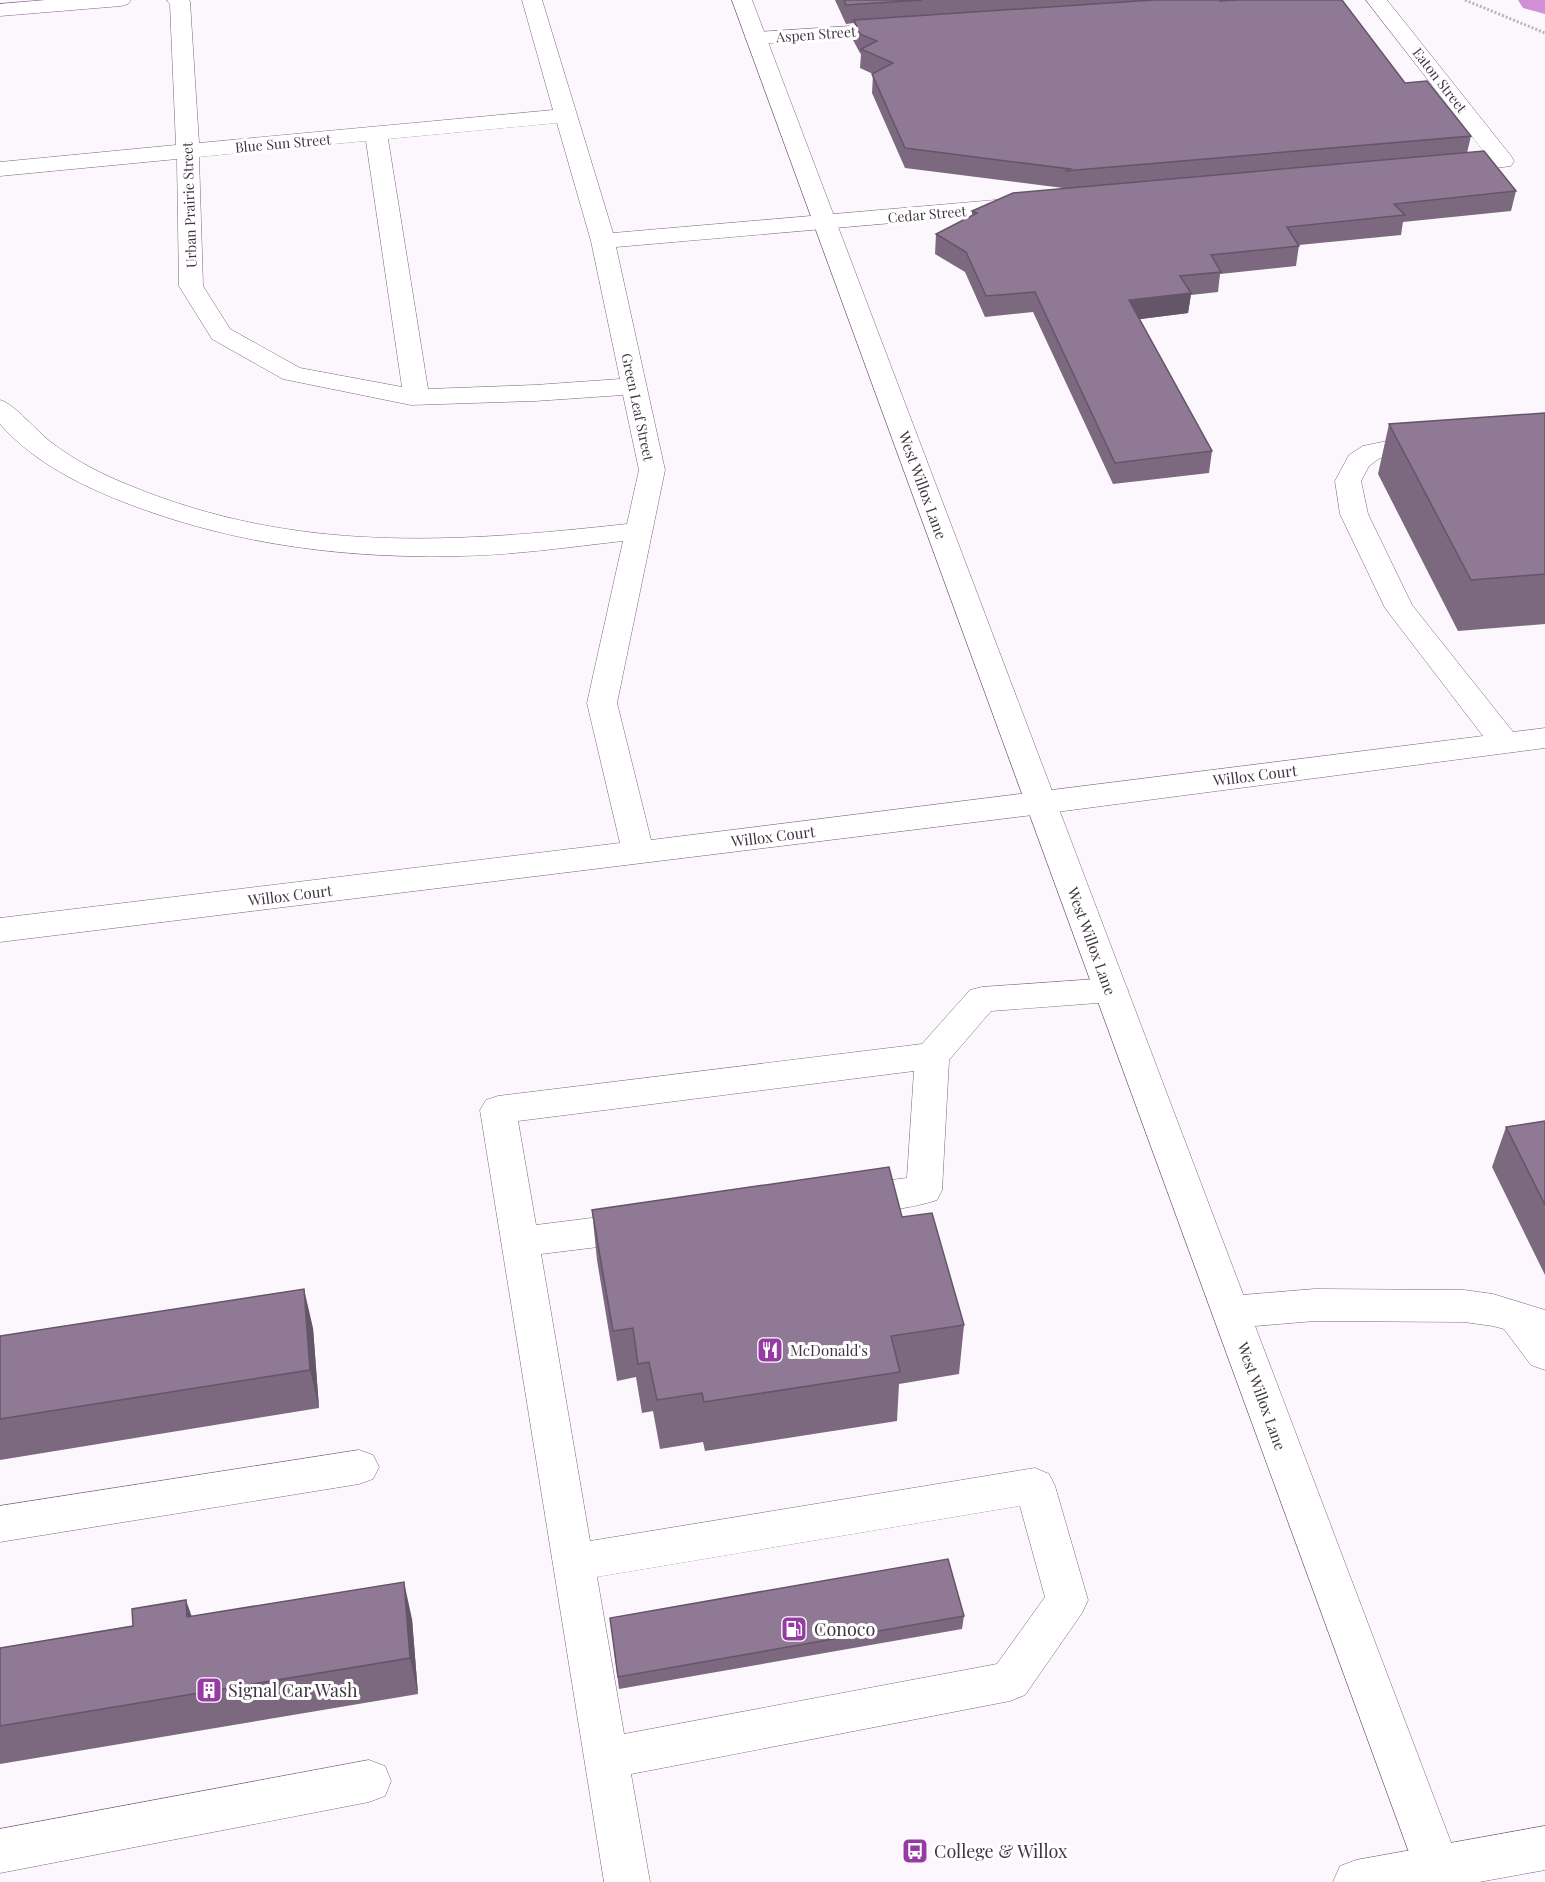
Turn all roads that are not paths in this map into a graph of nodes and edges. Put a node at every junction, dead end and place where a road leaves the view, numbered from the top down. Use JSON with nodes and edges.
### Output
{"nodes":[{"id":1,"x":121,"y":0,"type":"edge"},
{"id":2,"x":532,"y":0,"type":"edge"},
{"id":3,"x":742,"y":0,"type":"edge"},
{"id":4,"x":1376,"y":0,"type":"edge"},
{"id":5,"x":178,"y":1,"type":"edge"},
{"id":6,"x":0,"y":10,"type":"edge"},
{"id":7,"x":924,"y":27,"type":"edge"},
{"id":8,"x":757,"y":38,"type":"junction"},
{"id":9,"x":566,"y":115,"type":"junction"},
{"id":10,"x":376,"y":134,"type":"junction"},
{"id":11,"x":188,"y":152,"type":"junction"},
{"id":12,"x":0,"y":169,"type":"edge"},
{"id":13,"x":1420,"y":169,"type":"edge"},
{"id":14,"x":1040,"y":204,"type":"edge"},
{"id":15,"x":826,"y":223,"type":"junction"},
{"id":16,"x":603,"y":241,"type":"junction"},
{"id":17,"x":634,"y":386,"type":"junction"},
{"id":18,"x":416,"y":397,"type":"junction"},
{"id":19,"x":0,"y":408,"type":"edge"},
{"id":20,"x":1454,"y":438,"type":"edge"},
{"id":21,"x":639,"y":531,"type":"junction"},
{"id":22,"x":1545,"y":738,"type":"edge"},
{"id":23,"x":1505,"y":743,"type":"junction"},
{"id":24,"x":1041,"y":803,"type":"junction"},
{"id":25,"x":638,"y":852,"type":"junction"},
{"id":26,"x":0,"y":930,"type":"edge"},
{"id":27,"x":1111,"y":990,"type":"junction"},
{"id":28,"x":932,"y":1056,"type":"junction"},
{"id":29,"x":817,"y":1204,"type":"edge"},
{"id":30,"x":675,"y":1222,"type":"edge"},
{"id":31,"x":520,"y":1242,"type":"junction"},
{"id":32,"x":1231,"y":1312,"type":"junction"},
{"id":33,"x":1531,"y":1323,"type":"edge"},
{"id":34,"x":1545,"y":1354,"type":"edge"},
{"id":35,"x":359,"y":1467,"type":"dead end"},
{"id":36,"x":0,"y":1524,"type":"edge"},
{"id":37,"x":574,"y":1562,"type":"junction"},
{"id":38,"x":606,"y":1758,"type":"junction"},
{"id":39,"x":369,"y":1781,"type":"dead end"},
{"id":40,"x":1545,"y":1848,"type":"edge"},
{"id":41,"x":0,"y":1851,"type":"edge"},
{"id":42,"x":1440,"y":1874,"type":"edge"},
{"id":43,"x":627,"y":1882,"type":"edge"},
{"id":44,"x":1356,"y":1882,"type":"edge"}],
"edges":[{"from":1,"to":6,"type":"main road"},
{"from":2,"to":9,"type":"main road","name":"Green Leaf Street"},
{"from":3,"to":8,"type":"main road","name":"West Willox Lane"},
{"from":4,"to":13,"type":"main road","name":"Eaton Street"},
{"from":5,"to":11,"type":"main road","name":"Urban Prairie Street"},
{"from":7,"to":8,"type":"main road","name":"Aspen Street"},
{"from":8,"to":15,"type":"main road","name":"West Willox Lane"},
{"from":9,"to":10,"type":"main road","name":"Blue Sun Street"},
{"from":9,"to":16,"type":"main road","name":"Green Leaf Street"},
{"from":10,"to":11,"type":"main road","name":"Blue Sun Street"},
{"from":10,"to":18,"type":"main road"},
{"from":11,"to":12,"type":"main road","name":"Blue Sun Street"},
{"from":11,"to":18,"type":"main road","name":"Urban Prairie Street"},
{"from":14,"to":15,"type":"main road","name":"Cedar Street"},
{"from":15,"to":16,"type":"main road","name":"Cedar Street"},
{"from":15,"to":24,"type":"main road","name":"West Willox Lane"},
{"from":16,"to":17,"type":"main road","name":"Green Leaf Street"},
{"from":17,"to":18,"type":"main road","name":"Urban Prairie Street"},
{"from":17,"to":21,"type":"main road","name":"Green Leaf Street"},
{"from":19,"to":21,"type":"main road"},
{"from":20,"to":23,"type":"main road"},
{"from":21,"to":25,"type":"main road","name":"Green Leaf Street"},
{"from":22,"to":23,"type":"main road","name":"Willox Court"},
{"from":23,"to":24,"type":"main road","name":"Willox Court"},
{"from":24,"to":25,"type":"main road","name":"Willox Court"},
{"from":24,"to":27,"type":"main road","name":"West Willox Lane"},
{"from":25,"to":26,"type":"main road","name":"Willox Court"},
{"from":27,"to":28,"type":"main road"},
{"from":27,"to":32,"type":"main road","name":"West Willox Lane"},
{"from":28,"to":29,"type":"main road"},
{"from":28,"to":31,"type":"main road"},
{"from":30,"to":31,"type":"main road"},
{"from":31,"to":37,"type":"main road"},
{"from":32,"to":33,"type":"main road"},
{"from":32,"to":42,"type":"main road","name":"West Willox Lane"},
{"from":33,"to":34,"type":"main road"},
{"from":35,"to":36,"type":"main road"},
{"from":37,"to":38,"type":"main road"},
{"from":37,"to":38,"type":"main road"},
{"from":38,"to":43,"type":"main road"},
{"from":39,"to":41,"type":"main road"},
{"from":40,"to":42,"type":"main road"},
{"from":42,"to":44,"type":"main road"}]}
